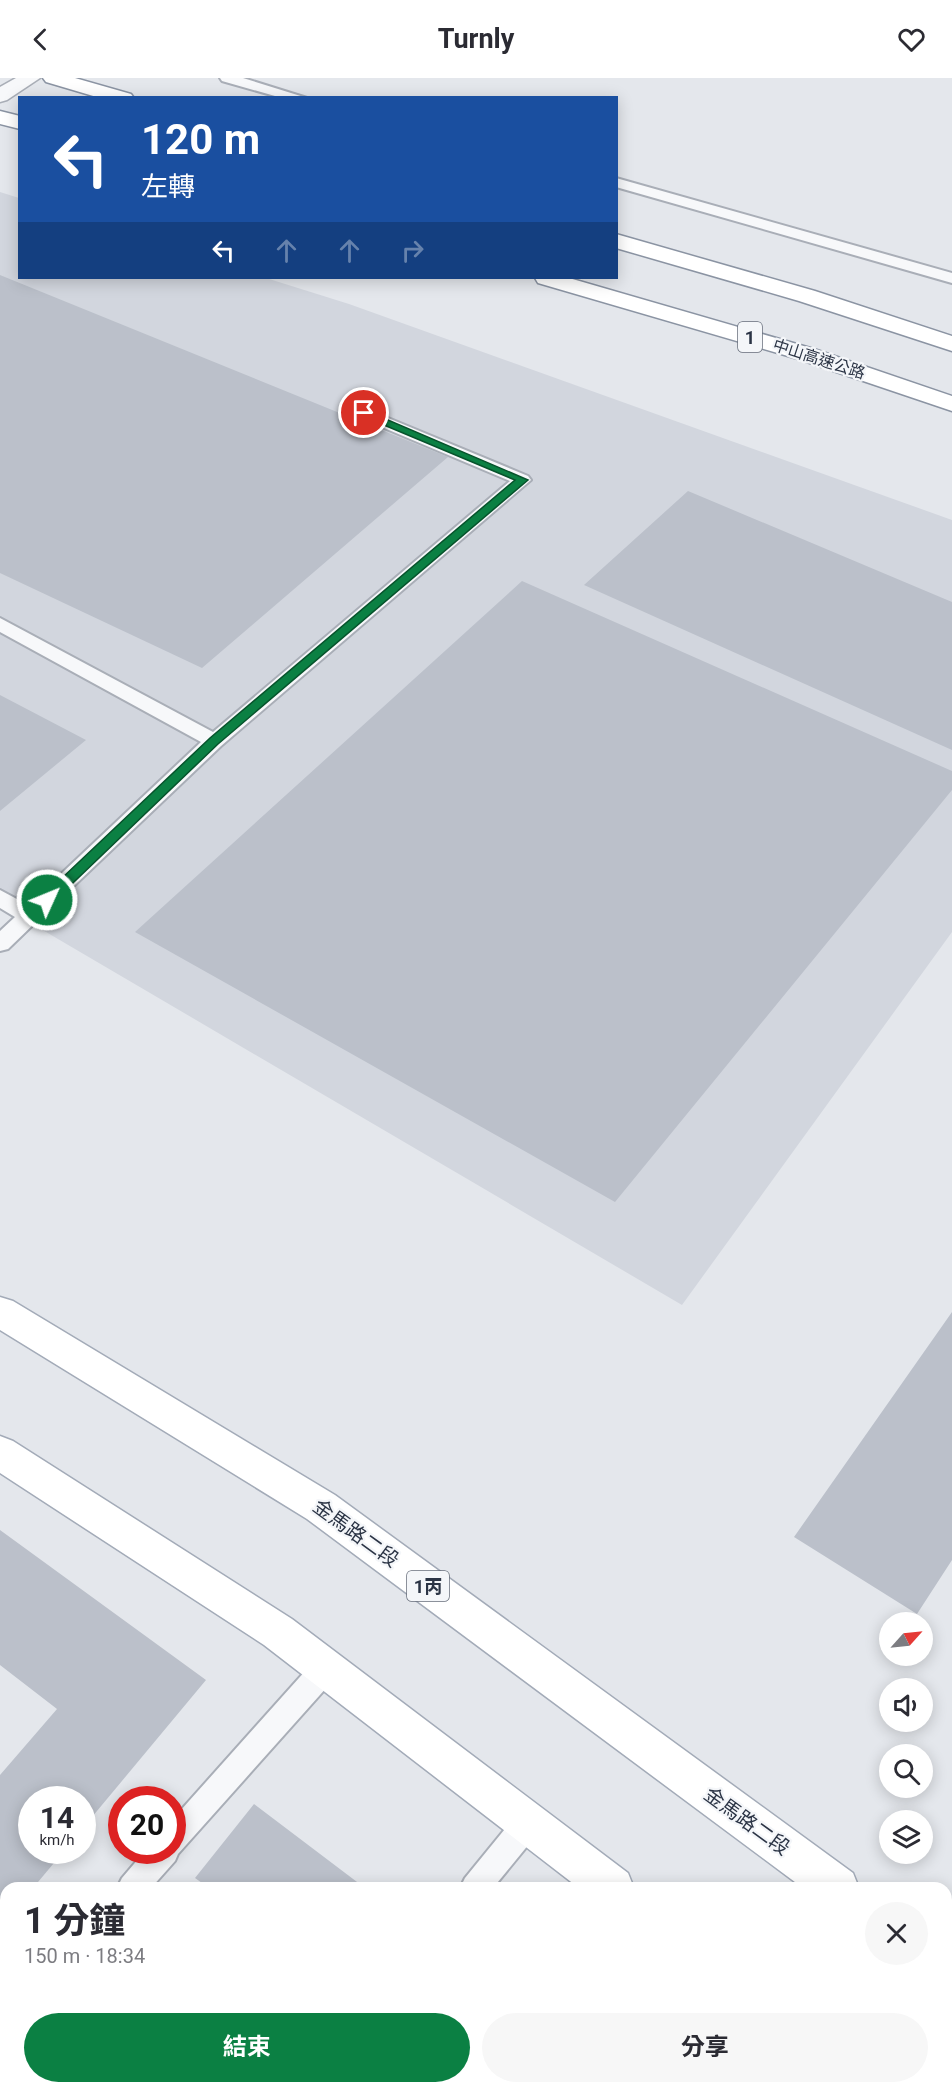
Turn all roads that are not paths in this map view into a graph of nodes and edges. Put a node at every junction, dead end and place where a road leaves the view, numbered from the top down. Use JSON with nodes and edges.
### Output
{"nodes":[{"id":1,"x":30,"y":78,"type":"edge"},
{"id":2,"x":52,"y":78,"type":"edge"},
{"id":3,"x":227,"y":78,"type":"edge"},
{"id":4,"x":0,"y":96,"type":"edge"},
{"id":5,"x":117,"y":96,"type":"edge"},
{"id":6,"x":293,"y":96,"type":"edge"},
{"id":7,"x":0,"y":117,"type":"edge"},
{"id":8,"x":18,"y":122,"type":"edge"},
{"id":9,"x":618,"y":183,"type":"edge"},
{"id":10,"x":618,"y":242,"type":"edge"},
{"id":11,"x":952,"y":278,"type":"edge"},
{"id":12,"x":549,"y":279,"type":"edge"},
{"id":13,"x":952,"y":344,"type":"edge"},
{"id":14,"x":952,"y":404,"type":"edge"},
{"id":15,"x":364,"y":413,"type":"dead end"},
{"id":16,"x":0,"y":624,"type":"edge"},
{"id":17,"x":214,"y":741,"type":"junction"},
{"id":18,"x":0,"y":898,"type":"edge"},
{"id":19,"x":30,"y":916,"type":"junction"},
{"id":20,"x":0,"y":943,"type":"edge"},
{"id":21,"x":0,"y":1312,"type":"edge"},
{"id":22,"x":0,"y":1453,"type":"edge"},
{"id":23,"x":327,"y":1668,"type":"junction"},
{"id":24,"x":528,"y":1823,"type":"junction"},
{"id":25,"x":186,"y":1826,"type":"edge"},
{"id":26,"x":153,"y":1864,"type":"edge"},
{"id":27,"x":137,"y":1882,"type":"edge"},
{"id":28,"x":480,"y":1882,"type":"edge"},
{"id":29,"x":605,"y":1882,"type":"edge"},
{"id":30,"x":830,"y":1882,"type":"edge"}],
"edges":[{"from":1,"to":4,"type":"street"},
{"from":2,"to":5,"type":"main road"},
{"from":3,"to":6,"type":"lane"},
{"from":7,"to":8,"type":"main road"},
{"from":9,"to":11,"type":"lane"},
{"from":10,"to":13,"type":"main road"},
{"from":12,"to":14,"type":"main road","name":"中山高速公路","number":"1"},
{"from":15,"to":17,"type":"lane"},
{"from":16,"to":17,"type":"lane"},
{"from":17,"to":19,"type":"lane"},
{"from":18,"to":19,"type":"lane"},
{"from":19,"to":20,"type":"lane"},
{"from":21,"to":30,"type":"main road","name":"金馬路二段","number":"1丙"},
{"from":22,"to":23,"type":"main road"},
{"from":23,"to":24,"type":"main road"},
{"from":23,"to":25,"type":"lane"},
{"from":24,"to":28,"type":"lane"},
{"from":24,"to":29,"type":"main road"},
{"from":26,"to":27,"type":"lane"}]}
